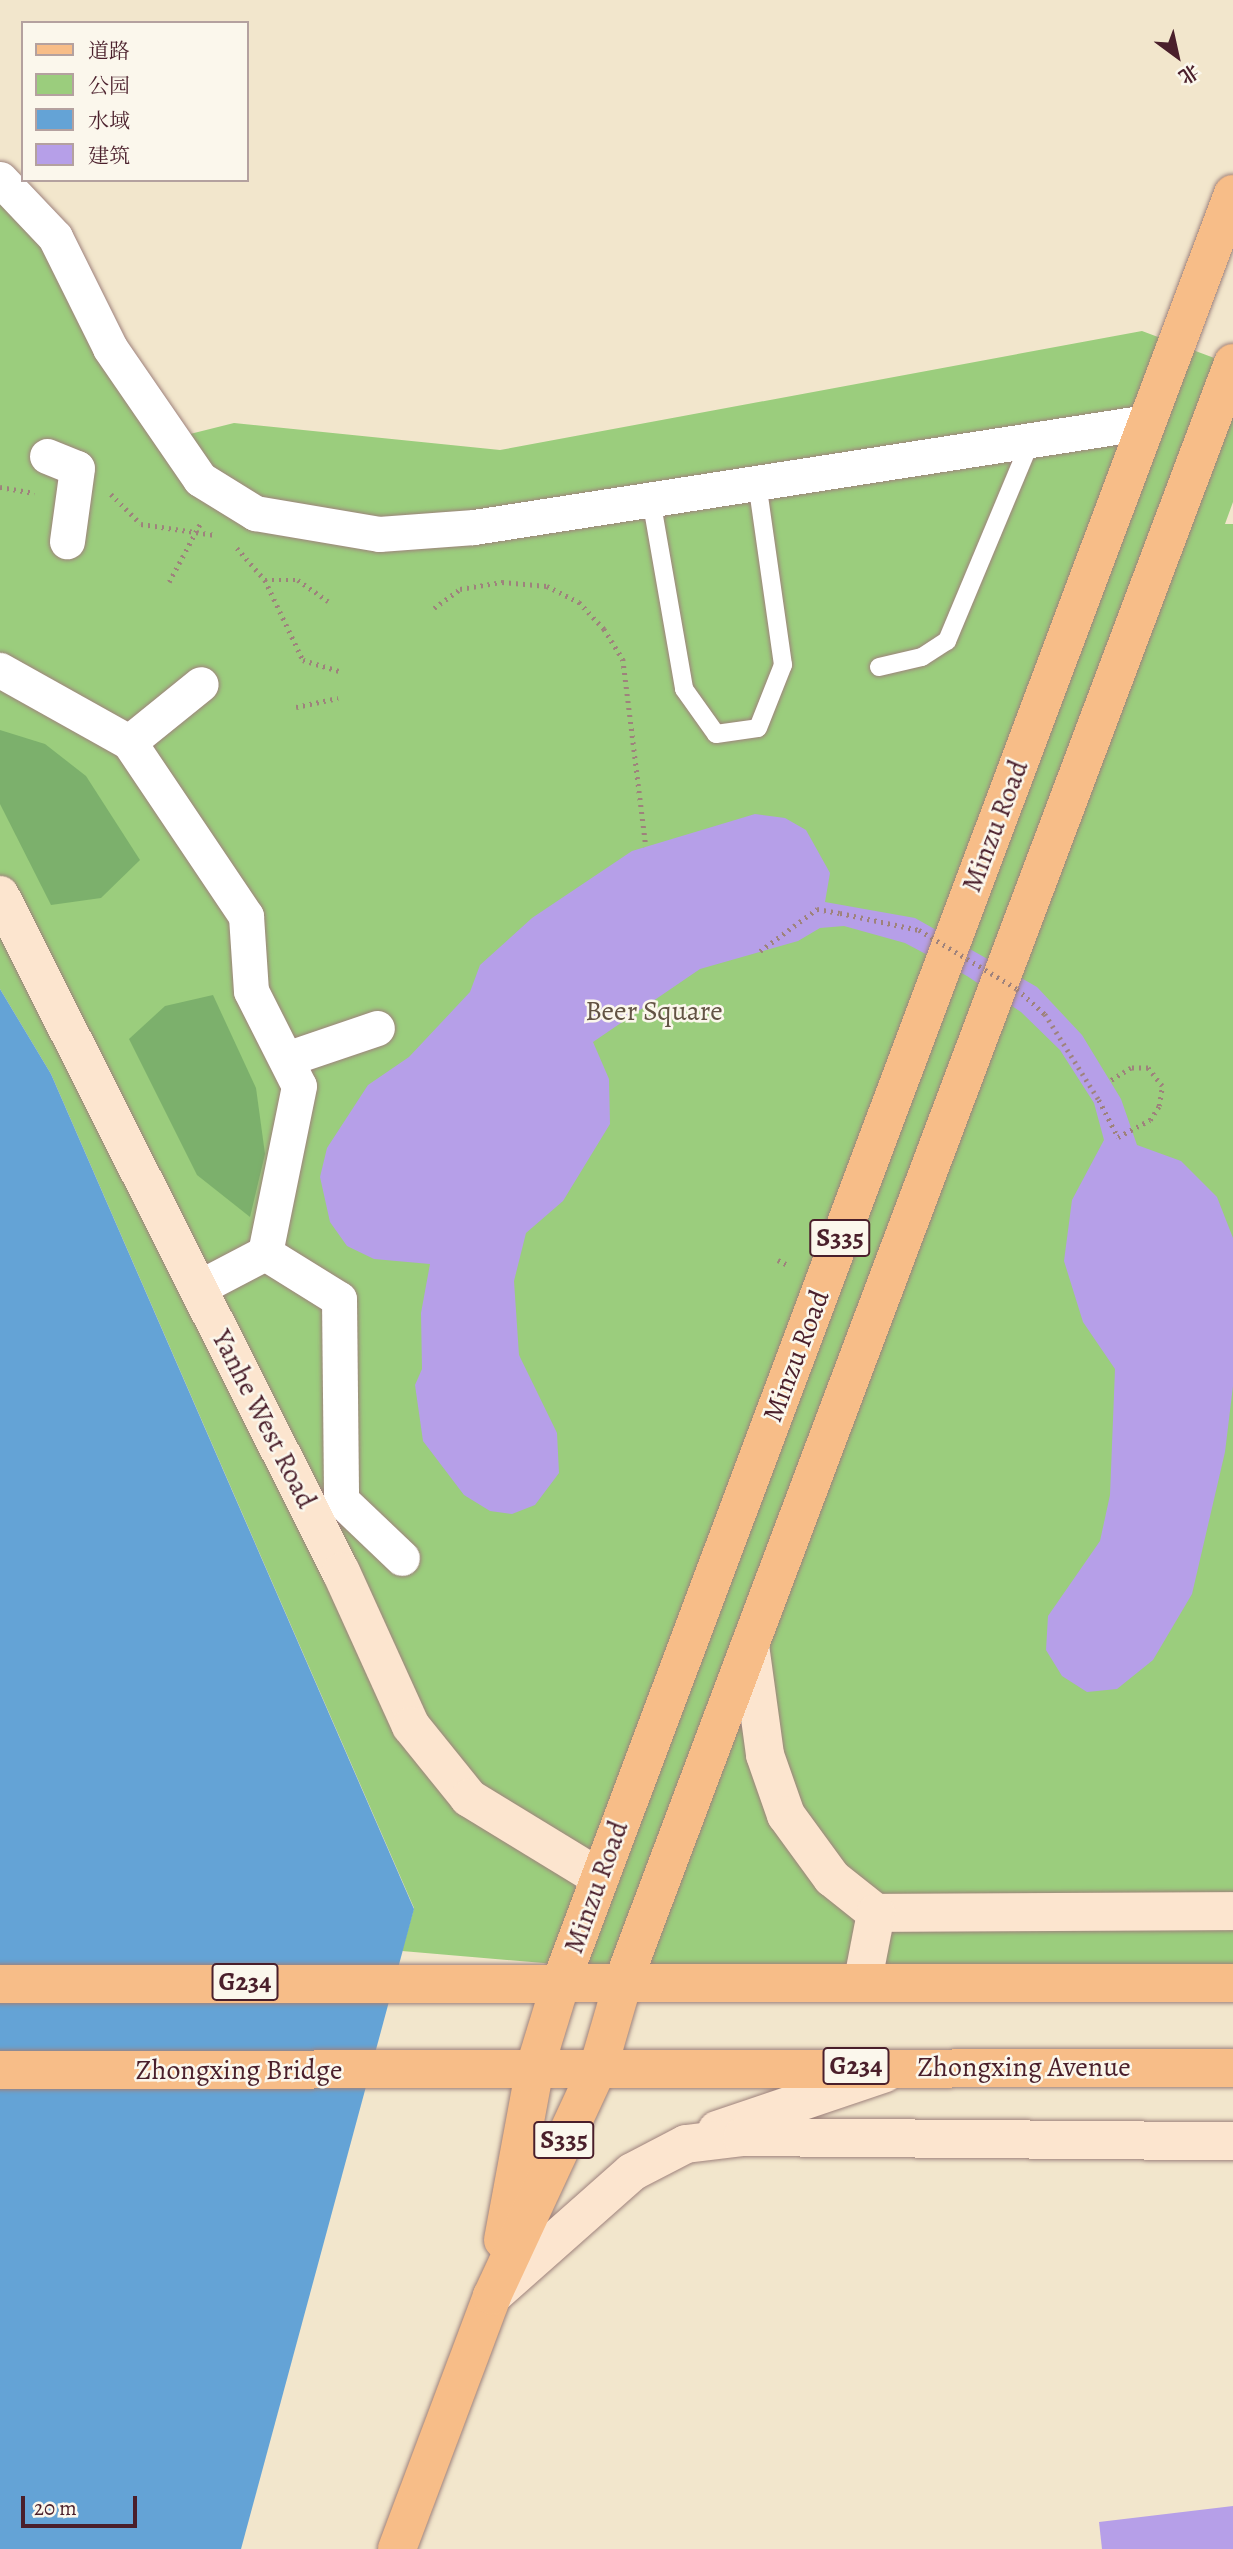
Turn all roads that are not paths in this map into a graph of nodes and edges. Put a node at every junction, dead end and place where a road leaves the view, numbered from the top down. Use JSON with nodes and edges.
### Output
{"nodes":[{"id":1,"x":0,"y":179,"type":"edge"},
{"id":2,"x":1233,"y":194,"type":"edge"},
{"id":3,"x":1233,"y":363,"type":"edge"},
{"id":4,"x":1147,"y":422,"type":"junction"},
{"id":5,"x":1031,"y":440,"type":"junction"},
{"id":6,"x":47,"y":456,"type":"dead end"},
{"id":7,"x":757,"y":482,"type":"junction"},
{"id":8,"x":651,"y":499,"type":"junction"},
{"id":9,"x":67,"y":541,"type":"dead end"},
{"id":10,"x":879,"y":667,"type":"dead end"},
{"id":11,"x":0,"y":670,"type":"edge"},
{"id":12,"x":201,"y":684,"type":"dead end"},
{"id":13,"x":129,"y":742,"type":"junction"},
{"id":14,"x":0,"y":895,"type":"edge"},
{"id":15,"x":377,"y":1028,"type":"dead end"},
{"id":16,"x":286,"y":1059,"type":"junction"},
{"id":17,"x":265,"y":1253,"type":"junction"},
{"id":18,"x":198,"y":1288,"type":"junction"},
{"id":19,"x":402,"y":1558,"type":"dead end"},
{"id":20,"x":750,"y":1645,"type":"junction"},
{"id":21,"x":600,"y":1878,"type":"junction"},
{"id":22,"x":1233,"y":1911,"type":"edge"},
{"id":23,"x":876,"y":1913,"type":"junction"},
{"id":24,"x":562,"y":1979,"type":"junction"},
{"id":25,"x":624,"y":1979,"type":"junction"},
{"id":26,"x":863,"y":1980,"type":"junction"},
{"id":27,"x":1233,"y":1983,"type":"edge"},
{"id":28,"x":0,"y":1984,"type":"edge"},
{"id":29,"x":599,"y":2065,"type":"junction"},
{"id":30,"x":535,"y":2067,"type":"junction"},
{"id":31,"x":905,"y":2067,"type":"junction"},
{"id":32,"x":1233,"y":2068,"type":"edge"},
{"id":33,"x":479,"y":2069,"type":"joint"},
{"id":34,"x":0,"y":2070,"type":"edge"},
{"id":35,"x":1233,"y":2141,"type":"edge"},
{"id":36,"x":686,"y":2144,"type":"junction"},
{"id":37,"x":492,"y":2295,"type":"junction"},
{"id":38,"x":397,"y":2549,"type":"edge"}],
"edges":[{"from":1,"to":8,"type":"street"},
{"from":2,"to":4,"type":"main road","name":"Minzu Road","number":"S335"},
{"from":3,"to":20,"type":"main road","name":"Minzu Road","number":"S335"},
{"from":4,"to":5,"type":"street"},
{"from":4,"to":21,"type":"main road","name":"Minzu Road","number":"S335"},
{"from":5,"to":7,"type":"street"},
{"from":5,"to":10,"type":"lane"},
{"from":6,"to":9,"type":"street"},
{"from":7,"to":8,"type":"street"},
{"from":7,"to":8,"type":"lane"},
{"from":11,"to":13,"type":"street"},
{"from":12,"to":13,"type":"street"},
{"from":13,"to":16,"type":"street"},
{"from":14,"to":18,"type":"street","name":"Yanhe West Road"},
{"from":15,"to":16,"type":"street"},
{"from":16,"to":17,"type":"street"},
{"from":17,"to":18,"type":"street"},
{"from":17,"to":19,"type":"street"},
{"from":18,"to":21,"type":"street","name":"Yanhe West Road"},
{"from":20,"to":23,"type":"street"},
{"from":20,"to":25,"type":"main road","name":"Minzu Road","number":"S335"},
{"from":21,"to":24,"type":"main road","name":"Minzu Road","number":"S335"},
{"from":22,"to":23,"type":"street"},
{"from":23,"to":26,"type":"street"},
{"from":24,"to":25,"type":"main road","number":"G234"},
{"from":24,"to":28,"type":"main road","number":"G234"},
{"from":24,"to":30,"type":"main road","name":"Minzu Road","number":"S335"},
{"from":25,"to":26,"type":"main road","number":"G234"},
{"from":25,"to":29,"type":"main road","number":"S335"},
{"from":26,"to":27,"type":"main road","number":"G234"},
{"from":29,"to":30,"type":"main road","name":"Zhongxing Avenue","number":"G234"},
{"from":29,"to":31,"type":"main road","name":"Zhongxing Avenue","number":"G234"},
{"from":29,"to":37,"type":"main road","number":"S335"},
{"from":30,"to":33,"type":"main road","name":"Zhongxing Avenue","number":"G234"},
{"from":30,"to":37,"type":"main road","name":"Minzu Road","number":"S335"},
{"from":31,"to":32,"type":"main road","name":"Zhongxing Avenue","number":"G234"},
{"from":31,"to":36,"type":"street"},
{"from":33,"to":34,"type":"main road","name":"Zhongxing Bridge","number":"G234"},
{"from":35,"to":36,"type":"street"},
{"from":36,"to":37,"type":"street"},
{"from":37,"to":38,"type":"main road","number":"S335"}]}
